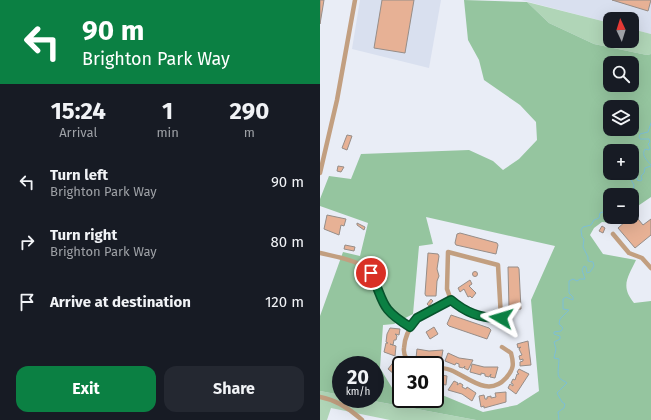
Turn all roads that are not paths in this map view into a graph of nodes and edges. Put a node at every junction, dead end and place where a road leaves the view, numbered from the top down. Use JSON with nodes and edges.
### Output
{"nodes":[{"id":1,"x":355,"y":0,"type":"edge"},
{"id":2,"x":323,"y":152,"type":"edge"},
{"id":3,"x":320,"y":172,"type":"edge"},
{"id":4,"x":613,"y":234,"type":"dead end"},
{"id":5,"x":320,"y":253,"type":"edge"},
{"id":6,"x":651,"y":268,"type":"edge"},
{"id":7,"x":451,"y":300,"type":"junction"},
{"id":8,"x":410,"y":327,"type":"junction"},
{"id":9,"x":502,"y":346,"type":"dead end"},
{"id":10,"x":406,"y":356,"type":"edge"},
{"id":11,"x":444,"y":369,"type":"edge"},
{"id":12,"x":320,"y":396,"type":"edge"},
{"id":13,"x":362,"y":420,"type":"edge"}],
"edges":[{"from":1,"to":2,"type":"street"},
{"from":2,"to":3,"type":"street"},
{"from":4,"to":6,"type":"street"},
{"from":5,"to":8,"type":"street"},
{"from":7,"to":7,"type":"street"},
{"from":7,"to":8,"type":"street"},
{"from":8,"to":10,"type":"street"},
{"from":9,"to":11,"type":"street"},
{"from":12,"to":13,"type":"street"}]}
